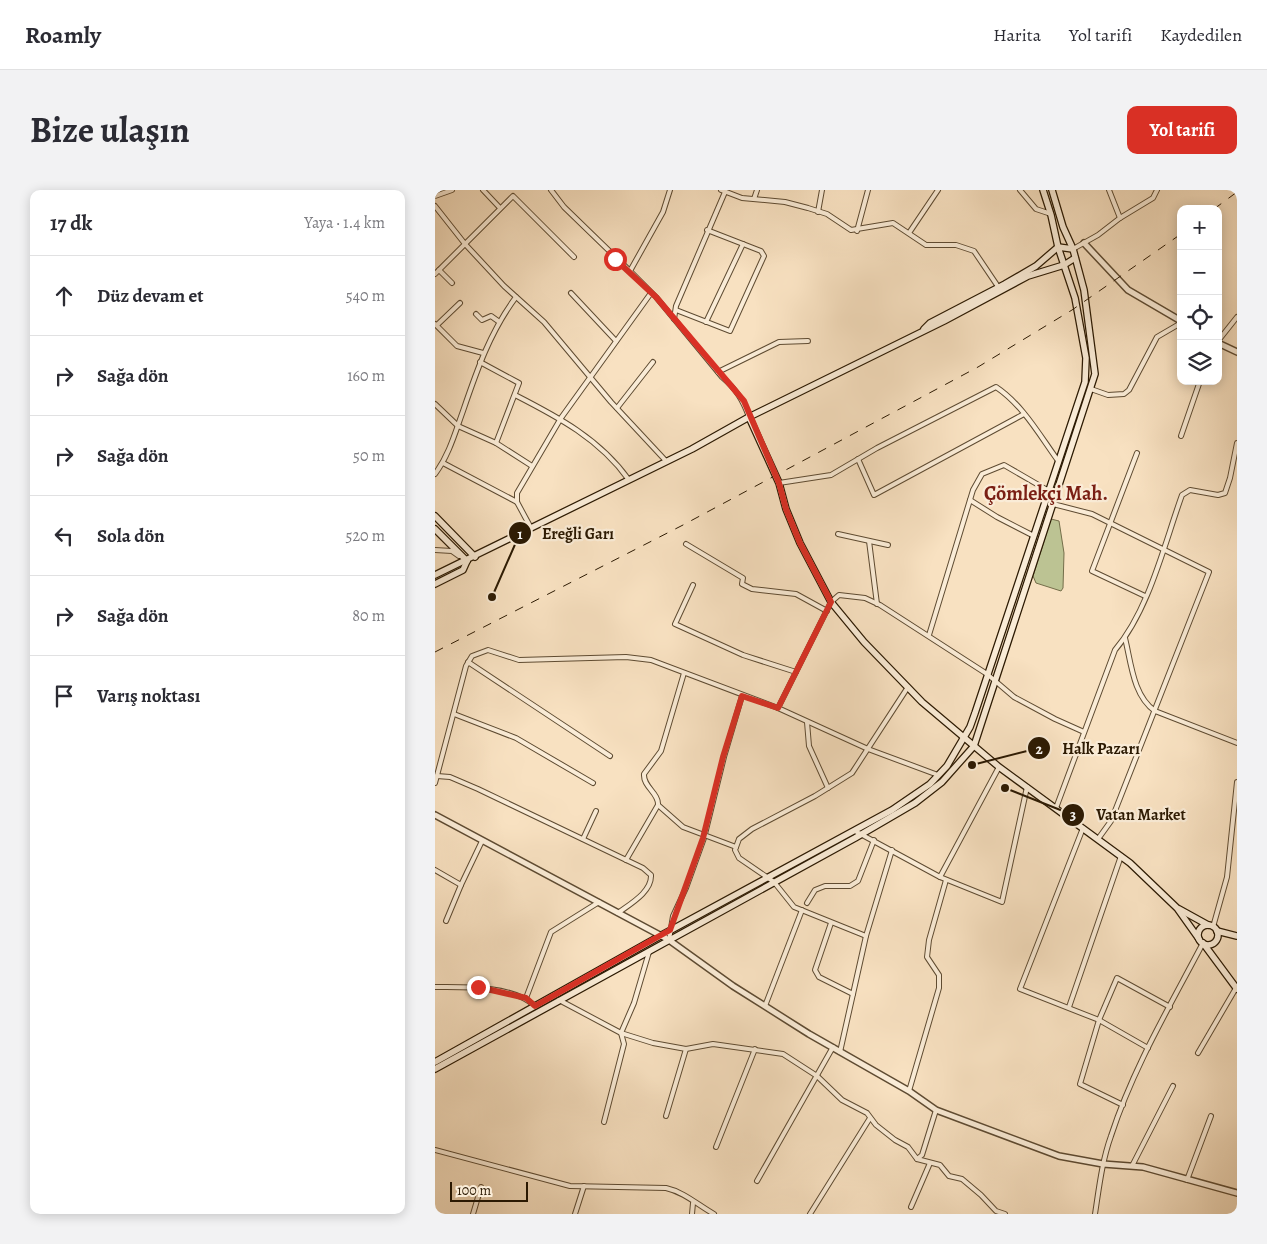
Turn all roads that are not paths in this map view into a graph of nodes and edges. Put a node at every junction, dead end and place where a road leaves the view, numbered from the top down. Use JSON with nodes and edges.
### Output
{"nodes":[{"id":1,"x":452,"y":190,"type":"edge"},
{"id":2,"x":483,"y":190,"type":"edge"},
{"id":3,"x":551,"y":190,"type":"edge"},
{"id":4,"x":670,"y":190,"type":"edge"},
{"id":5,"x":757,"y":190,"type":"edge"},
{"id":6,"x":822,"y":190,"type":"edge"},
{"id":7,"x":868,"y":190,"type":"edge"},
{"id":8,"x":938,"y":190,"type":"edge"},
{"id":9,"x":1020,"y":190,"type":"edge"},
{"id":10,"x":1043,"y":190,"type":"edge"},
{"id":11,"x":1052,"y":190,"type":"edge"},
{"id":12,"x":1109,"y":190,"type":"edge"},
{"id":13,"x":1157,"y":190,"type":"edge"},
{"id":14,"x":723,"y":191,"type":"edge"},
{"id":15,"x":435,"y":196,"type":"edge"},
{"id":16,"x":754,"y":199,"type":"junction"},
{"id":17,"x":435,"y":206,"type":"edge"},
{"id":18,"x":500,"y":208,"type":"junction"},
{"id":19,"x":818,"y":212,"type":"junction"},
{"id":20,"x":1051,"y":215,"type":"junction"},
{"id":21,"x":1120,"y":218,"type":"junction"},
{"id":22,"x":707,"y":230,"type":"junction"},
{"id":23,"x":857,"y":231,"type":"junction"},
{"id":24,"x":909,"y":233,"type":"junction"},
{"id":25,"x":1084,"y":242,"type":"junction"},
{"id":26,"x":465,"y":244,"type":"junction"},
{"id":27,"x":743,"y":244,"type":"junction"},
{"id":28,"x":1058,"y":247,"type":"junction"},
{"id":29,"x":1073,"y":249,"type":"junction"},
{"id":30,"x":574,"y":257,"type":"dead end"},
{"id":31,"x":1075,"y":258,"type":"junction"},
{"id":32,"x":1063,"y":264,"type":"junction"},
{"id":33,"x":439,"y":270,"type":"junction"},
{"id":34,"x":630,"y":271,"type":"junction"},
{"id":35,"x":435,"y":274,"type":"edge"},
{"id":36,"x":453,"y":283,"type":"dead end"},
{"id":37,"x":999,"y":288,"type":"junction"},
{"id":38,"x":571,"y":293,"type":"dead end"},
{"id":39,"x":651,"y":293,"type":"junction"},
{"id":40,"x":516,"y":297,"type":"junction"},
{"id":41,"x":460,"y":303,"type":"dead end"},
{"id":42,"x":676,"y":310,"type":"junction"},
{"id":43,"x":476,"y":314,"type":"dead end"},
{"id":44,"x":1237,"y":317,"type":"edge"},
{"id":45,"x":674,"y":320,"type":"junction"},
{"id":46,"x":1177,"y":320,"type":"edge"},
{"id":47,"x":498,"y":321,"type":"junction"},
{"id":48,"x":706,"y":322,"type":"junction"},
{"id":49,"x":436,"y":324,"type":"edge"},
{"id":50,"x":1177,"y":324,"type":"edge"},
{"id":51,"x":921,"y":332,"type":"junction"},
{"id":52,"x":1220,"y":340,"type":"edge"},
{"id":53,"x":616,"y":341,"type":"junction"},
{"id":54,"x":808,"y":341,"type":"dead end"},
{"id":55,"x":1222,"y":344,"type":"edge"},
{"id":56,"x":1237,"y":352,"type":"edge"},
{"id":57,"x":483,"y":353,"type":"junction"},
{"id":58,"x":480,"y":362,"type":"junction"},
{"id":59,"x":653,"y":362,"type":"dead end"},
{"id":60,"x":718,"y":372,"type":"junction"},
{"id":61,"x":589,"y":378,"type":"junction"},
{"id":62,"x":1199,"y":385,"type":"edge"},
{"id":63,"x":1091,"y":389,"type":"junction"},
{"id":64,"x":515,"y":395,"type":"junction"},
{"id":65,"x":435,"y":404,"type":"edge"},
{"id":66,"x":617,"y":408,"type":"junction"},
{"id":67,"x":1024,"y":414,"type":"junction"},
{"id":68,"x":749,"y":417,"type":"junction"},
{"id":69,"x":561,"y":418,"type":"junction"},
{"id":70,"x":458,"y":426,"type":"junction"},
{"id":71,"x":1181,"y":436,"type":"dead end"},
{"id":72,"x":1237,"y":442,"type":"edge"},
{"id":73,"x":497,"y":443,"type":"junction"},
{"id":74,"x":1137,"y":454,"type":"dead end"},
{"id":75,"x":858,"y":459,"type":"junction"},
{"id":76,"x":666,"y":461,"type":"junction"},
{"id":77,"x":1059,"y":462,"type":"junction"},
{"id":78,"x":443,"y":463,"type":"junction"},
{"id":79,"x":532,"y":466,"type":"junction"},
{"id":80,"x":435,"y":474,"type":"edge"},
{"id":81,"x":629,"y":480,"type":"junction"},
{"id":82,"x":779,"y":483,"type":"junction"},
{"id":83,"x":1049,"y":491,"type":"junction"},
{"id":84,"x":970,"y":500,"type":"junction"},
{"id":85,"x":517,"y":502,"type":"junction"},
{"id":86,"x":1053,"y":504,"type":"junction"},
{"id":87,"x":435,"y":516,"type":"edge"},
{"id":88,"x":1110,"y":525,"type":"junction"},
{"id":89,"x":531,"y":528,"type":"junction"},
{"id":90,"x":435,"y":529,"type":"edge"},
{"id":91,"x":838,"y":534,"type":"dead end"},
{"id":92,"x":1034,"y":536,"type":"junction"},
{"id":93,"x":869,"y":541,"type":"junction"},
{"id":94,"x":686,"y":544,"type":"dead end"},
{"id":95,"x":888,"y":545,"type":"dead end"},
{"id":96,"x":435,"y":550,"type":"edge"},
{"id":97,"x":1163,"y":550,"type":"junction"},
{"id":98,"x":475,"y":557,"type":"junction"},
{"id":99,"x":467,"y":561,"type":"junction"},
{"id":100,"x":435,"y":575,"type":"edge"},
{"id":101,"x":435,"y":584,"type":"edge"},
{"id":102,"x":693,"y":586,"type":"dead end"},
{"id":103,"x":1145,"y":596,"type":"junction"},
{"id":104,"x":831,"y":602,"type":"junction"},
{"id":105,"x":877,"y":604,"type":"junction"},
{"id":106,"x":827,"y":611,"type":"junction"},
{"id":107,"x":929,"y":635,"type":"junction"},
{"id":108,"x":1125,"y":638,"type":"junction"},
{"id":109,"x":468,"y":662,"type":"junction"},
{"id":110,"x":684,"y":672,"type":"junction"},
{"id":111,"x":796,"y":672,"type":"junction"},
{"id":112,"x":987,"y":674,"type":"junction"},
{"id":113,"x":994,"y":680,"type":"junction"},
{"id":114,"x":908,"y":687,"type":"junction"},
{"id":115,"x":742,"y":696,"type":"junction"},
{"id":116,"x":778,"y":708,"type":"junction"},
{"id":117,"x":1155,"y":711,"type":"junction"},
{"id":118,"x":454,"y":714,"type":"junction"},
{"id":119,"x":807,"y":722,"type":"junction"},
{"id":120,"x":1084,"y":732,"type":"junction"},
{"id":121,"x":963,"y":736,"type":"junction"},
{"id":122,"x":1237,"y":743,"type":"edge"},
{"id":123,"x":973,"y":746,"type":"junction"},
{"id":124,"x":868,"y":749,"type":"junction"},
{"id":125,"x":610,"y":756,"type":"dead end"},
{"id":126,"x":999,"y":767,"type":"junction"},
{"id":127,"x":938,"y":775,"type":"junction"},
{"id":128,"x":437,"y":776,"type":"junction"},
{"id":129,"x":435,"y":782,"type":"edge"},
{"id":130,"x":1237,"y":782,"type":"edge"},
{"id":131,"x":593,"y":783,"type":"dead end"},
{"id":132,"x":1027,"y":787,"type":"junction"},
{"id":133,"x":828,"y":788,"type":"junction"},
{"id":134,"x":658,"y":805,"type":"junction"},
{"id":135,"x":1056,"y":808,"type":"junction"},
{"id":136,"x":596,"y":811,"type":"dead end"},
{"id":137,"x":435,"y":814,"type":"edge"},
{"id":138,"x":1083,"y":828,"type":"junction"},
{"id":139,"x":855,"y":831,"type":"junction"},
{"id":140,"x":862,"y":834,"type":"junction"},
{"id":141,"x":704,"y":836,"type":"junction"},
{"id":142,"x":583,"y":839,"type":"junction"},
{"id":143,"x":1098,"y":839,"type":"junction"},
{"id":144,"x":874,"y":840,"type":"junction"},
{"id":145,"x":482,"y":841,"type":"junction"},
{"id":146,"x":736,"y":847,"type":"junction"},
{"id":147,"x":892,"y":850,"type":"junction"},
{"id":148,"x":1121,"y":856,"type":"junction"},
{"id":149,"x":626,"y":860,"type":"junction"},
{"id":150,"x":435,"y":870,"type":"edge"},
{"id":151,"x":768,"y":877,"type":"junction"},
{"id":152,"x":940,"y":877,"type":"junction"},
{"id":153,"x":946,"y":880,"type":"junction"},
{"id":154,"x":774,"y":882,"type":"junction"},
{"id":155,"x":461,"y":885,"type":"junction"},
{"id":156,"x":599,"y":902,"type":"junction"},
{"id":157,"x":807,"y":903,"type":"dead end"},
{"id":158,"x":1177,"y":908,"type":"junction"},
{"id":159,"x":802,"y":910,"type":"junction"},
{"id":160,"x":618,"y":913,"type":"junction"},
{"id":161,"x":446,"y":921,"type":"dead end"},
{"id":162,"x":831,"y":923,"type":"junction"},
{"id":163,"x":1213,"y":928,"type":"junction"},
{"id":164,"x":670,"y":930,"type":"junction"},
{"id":165,"x":659,"y":936,"type":"junction"},
{"id":166,"x":866,"y":936,"type":"junction"},
{"id":167,"x":1237,"y":936,"type":"edge"},
{"id":168,"x":669,"y":940,"type":"junction"},
{"id":169,"x":1201,"y":941,"type":"junction"},
{"id":170,"x":649,"y":950,"type":"junction"},
{"id":171,"x":435,"y":987,"type":"edge"},
{"id":172,"x":1236,"y":988,"type":"edge"},
{"id":173,"x":853,"y":994,"type":"junction"},
{"id":174,"x":526,"y":998,"type":"junction"},
{"id":175,"x":559,"y":1000,"type":"junction"},
{"id":176,"x":535,"y":1006,"type":"junction"},
{"id":177,"x":765,"y":1006,"type":"junction"},
{"id":178,"x":1069,"y":1007,"type":"junction"},
{"id":179,"x":1170,"y":1007,"type":"junction"},
{"id":180,"x":1099,"y":1020,"type":"junction"},
{"id":181,"x":621,"y":1033,"type":"junction"},
{"id":182,"x":833,"y":1047,"type":"junction"},
{"id":183,"x":1147,"y":1048,"type":"junction"},
{"id":184,"x":686,"y":1049,"type":"junction"},
{"id":185,"x":755,"y":1049,"type":"junction"},
{"id":186,"x":840,"y":1052,"type":"junction"},
{"id":187,"x":1198,"y":1053,"type":"dead end"},
{"id":188,"x":435,"y":1062,"type":"edge"},
{"id":189,"x":435,"y":1069,"type":"edge"},
{"id":190,"x":817,"y":1076,"type":"junction"},
{"id":191,"x":1173,"y":1086,"type":"dead end"},
{"id":192,"x":909,"y":1091,"type":"junction"},
{"id":193,"x":1123,"y":1105,"type":"junction"},
{"id":194,"x":936,"y":1110,"type":"junction"},
{"id":195,"x":666,"y":1116,"type":"dead end"},
{"id":196,"x":1211,"y":1116,"type":"dead end"},
{"id":197,"x":871,"y":1118,"type":"junction"},
{"id":198,"x":604,"y":1122,"type":"dead end"},
{"id":199,"x":716,"y":1147,"type":"dead end"},
{"id":200,"x":435,"y":1150,"type":"edge"},
{"id":201,"x":917,"y":1159,"type":"junction"},
{"id":202,"x":930,"y":1163,"type":"junction"},
{"id":203,"x":1103,"y":1164,"type":"junction"},
{"id":204,"x":1132,"y":1166,"type":"junction"},
{"id":205,"x":1187,"y":1180,"type":"junction"},
{"id":206,"x":757,"y":1181,"type":"dead end"},
{"id":207,"x":584,"y":1186,"type":"junction"},
{"id":208,"x":481,"y":1187,"type":"dead end"},
{"id":209,"x":1237,"y":1193,"type":"edge"},
{"id":210,"x":693,"y":1203,"type":"junction"},
{"id":211,"x":911,"y":1207,"type":"dead end"},
{"id":212,"x":473,"y":1214,"type":"edge"},
{"id":213,"x":575,"y":1214,"type":"edge"},
{"id":214,"x":692,"y":1214,"type":"edge"},
{"id":215,"x":714,"y":1214,"type":"edge"},
{"id":216,"x":810,"y":1214,"type":"edge"},
{"id":217,"x":1005,"y":1214,"type":"edge"},
{"id":218,"x":1095,"y":1214,"type":"edge"}],
"edges":[{"from":1,"to":15,"type":"street"},
{"from":2,"to":18,"type":"street"},
{"from":3,"to":34,"type":"street"},
{"from":4,"to":34,"type":"street"},
{"from":5,"to":16,"type":"street"},
{"from":6,"to":19,"type":"street"},
{"from":7,"to":23,"type":"street"},
{"from":8,"to":24,"type":"street"},
{"from":9,"to":20,"type":"street"},
{"from":10,"to":20,"type":"main road"},
{"from":11,"to":29,"type":"main road"},
{"from":12,"to":21,"type":"street"},
{"from":13,"to":21,"type":"street"},
{"from":14,"to":16,"type":"street"},
{"from":14,"to":22,"type":"street"},
{"from":16,"to":19,"type":"street"},
{"from":17,"to":26,"type":"street"},
{"from":18,"to":26,"type":"street"},
{"from":18,"to":30,"type":"street"},
{"from":19,"to":23,"type":"street"},
{"from":20,"to":28,"type":"main road"},
{"from":21,"to":25,"type":"street"},
{"from":22,"to":27,"type":"street"},
{"from":22,"to":42,"type":"street"},
{"from":23,"to":24,"type":"street"},
{"from":24,"to":37,"type":"street"},
{"from":25,"to":29,"type":"street"},
{"from":25,"to":46,"type":"street"},
{"from":26,"to":33,"type":"street"},
{"from":26,"to":40,"type":"street"},
{"from":27,"to":48,"type":"street"},
{"from":27,"to":48,"type":"street"},
{"from":28,"to":29,"type":"main road"},
{"from":28,"to":32,"type":"main road"},
{"from":28,"to":37,"type":"main road"},
{"from":29,"to":31,"type":"main road"},
{"from":31,"to":32,"type":"main road"},
{"from":31,"to":63,"type":"main road"},
{"from":32,"to":51,"type":"main road"},
{"from":32,"to":77,"type":"main road"},
{"from":33,"to":35,"type":"street"},
{"from":33,"to":36,"type":"street"},
{"from":34,"to":39,"type":"street"},
{"from":37,"to":51,"type":"main road"},
{"from":38,"to":53,"type":"street"},
{"from":39,"to":45,"type":"street"},
{"from":39,"to":53,"type":"street"},
{"from":40,"to":47,"type":"street"},
{"from":40,"to":61,"type":"street"},
{"from":41,"to":49,"type":"street"},
{"from":42,"to":45,"type":"street"},
{"from":42,"to":48,"type":"street"},
{"from":43,"to":47,"type":"street"},
{"from":44,"to":52,"type":"street"},
{"from":45,"to":60,"type":"street"},
{"from":47,"to":57,"type":"street"},
{"from":49,"to":57,"type":"street"},
{"from":50,"to":63,"type":"street"},
{"from":51,"to":68,"type":"main road"},
{"from":53,"to":61,"type":"street"},
{"from":54,"to":60,"type":"street"},
{"from":55,"to":56,"type":"street"},
{"from":57,"to":58,"type":"street"},
{"from":58,"to":64,"type":"street"},
{"from":58,"to":70,"type":"street"},
{"from":59,"to":66,"type":"street"},
{"from":60,"to":68,"type":"street"},
{"from":61,"to":66,"type":"street"},
{"from":61,"to":69,"type":"street"},
{"from":62,"to":71,"type":"street"},
{"from":63,"to":86,"type":"main road"},
{"from":64,"to":69,"type":"street"},
{"from":64,"to":73,"type":"street"},
{"from":65,"to":70,"type":"street"},
{"from":66,"to":76,"type":"street"},
{"from":67,"to":75,"type":"street"},
{"from":67,"to":75,"type":"street"},
{"from":67,"to":77,"type":"street"},
{"from":68,"to":76,"type":"main road"},
{"from":68,"to":82,"type":"main road"},
{"from":69,"to":79,"type":"street"},
{"from":69,"to":81,"type":"street"},
{"from":70,"to":73,"type":"street"},
{"from":70,"to":78,"type":"street"},
{"from":72,"to":97,"type":"street"},
{"from":73,"to":79,"type":"street"},
{"from":74,"to":88,"type":"street"},
{"from":75,"to":82,"type":"street"},
{"from":76,"to":81,"type":"main road"},
{"from":77,"to":83,"type":"main road"},
{"from":78,"to":80,"type":"street"},
{"from":78,"to":85,"type":"street"},
{"from":79,"to":85,"type":"street"},
{"from":81,"to":89,"type":"main road"},
{"from":82,"to":104,"type":"main road"},
{"from":83,"to":84,"type":"street"},
{"from":83,"to":92,"type":"main road"},
{"from":84,"to":92,"type":"street"},
{"from":84,"to":107,"type":"street"},
{"from":85,"to":89,"type":"street"},
{"from":86,"to":88,"type":"street"},
{"from":86,"to":113,"type":"main road"},
{"from":87,"to":98,"type":"main road"},
{"from":88,"to":97,"type":"street"},
{"from":88,"to":103,"type":"street"},
{"from":89,"to":98,"type":"main road"},
{"from":90,"to":99,"type":"main road"},
{"from":91,"to":93,"type":"street"},
{"from":92,"to":112,"type":"main road"},
{"from":93,"to":95,"type":"street"},
{"from":93,"to":105,"type":"street"},
{"from":94,"to":106,"type":"street"},
{"from":96,"to":99,"type":"street"},
{"from":97,"to":103,"type":"street"},
{"from":97,"to":117,"type":"street"},
{"from":98,"to":99,"type":"main road"},
{"from":99,"to":100,"type":"main road"},
{"from":99,"to":101,"type":"main road"},
{"from":102,"to":111,"type":"street"},
{"from":103,"to":108,"type":"street"},
{"from":104,"to":105,"type":"street"},
{"from":104,"to":106,"type":"street"},
{"from":104,"to":114,"type":"main road"},
{"from":105,"to":107,"type":"street"},
{"from":106,"to":111,"type":"street"},
{"from":107,"to":112,"type":"street"},
{"from":108,"to":117,"type":"street"},
{"from":108,"to":120,"type":"street"},
{"from":109,"to":110,"type":"street"},
{"from":109,"to":118,"type":"street"},
{"from":109,"to":125,"type":"street"},
{"from":110,"to":115,"type":"street"},
{"from":110,"to":134,"type":"street"},
{"from":111,"to":116,"type":"street"},
{"from":112,"to":113,"type":"street"},
{"from":112,"to":121,"type":"main road"},
{"from":113,"to":120,"type":"street"},
{"from":113,"to":123,"type":"main road"},
{"from":114,"to":121,"type":"main road"},
{"from":114,"to":124,"type":"street"},
{"from":115,"to":116,"type":"street"},
{"from":115,"to":141,"type":"street"},
{"from":116,"to":119,"type":"street"},
{"from":117,"to":122,"type":"street"},
{"from":117,"to":143,"type":"street"},
{"from":118,"to":128,"type":"street"},
{"from":118,"to":131,"type":"street"},
{"from":119,"to":124,"type":"street"},
{"from":119,"to":133,"type":"street"},
{"from":120,"to":135,"type":"street"},
{"from":121,"to":123,"type":"main road"},
{"from":121,"to":127,"type":"main road"},
{"from":123,"to":126,"type":"main road"},
{"from":123,"to":140,"type":"main road"},
{"from":124,"to":127,"type":"street"},
{"from":124,"to":133,"type":"street"},
{"from":126,"to":132,"type":"main road"},
{"from":126,"to":152,"type":"street"},
{"from":127,"to":139,"type":"main road"},
{"from":128,"to":129,"type":"street"},
{"from":128,"to":142,"type":"street"},
{"from":130,"to":163,"type":"street"},
{"from":132,"to":135,"type":"main road"},
{"from":132,"to":153,"type":"street"},
{"from":133,"to":146,"type":"street"},
{"from":134,"to":141,"type":"street"},
{"from":134,"to":149,"type":"street"},
{"from":135,"to":138,"type":"main road"},
{"from":136,"to":142,"type":"street"},
{"from":137,"to":145,"type":"street"},
{"from":138,"to":143,"type":"main road"},
{"from":138,"to":178,"type":"street"},
{"from":139,"to":140,"type":"street"},
{"from":139,"to":151,"type":"main road"},
{"from":140,"to":144,"type":"street"},
{"from":140,"to":154,"type":"main road"},
{"from":141,"to":146,"type":"street"},
{"from":141,"to":164,"type":"street"},
{"from":142,"to":149,"type":"street"},
{"from":143,"to":148,"type":"main road"},
{"from":144,"to":147,"type":"street"},
{"from":144,"to":157,"type":"street"},
{"from":145,"to":155,"type":"street"},
{"from":145,"to":156,"type":"street"},
{"from":146,"to":151,"type":"street"},
{"from":147,"to":152,"type":"street"},
{"from":147,"to":166,"type":"street"},
{"from":148,"to":158,"type":"main road"},
{"from":148,"to":178,"type":"street"},
{"from":149,"to":160,"type":"street"},
{"from":150,"to":155,"type":"street"},
{"from":151,"to":154,"type":"street"},
{"from":151,"to":164,"type":"main road"},
{"from":152,"to":153,"type":"street"},
{"from":153,"to":192,"type":"street"},
{"from":154,"to":159,"type":"street"},
{"from":154,"to":168,"type":"main road"},
{"from":155,"to":161,"type":"street"},
{"from":156,"to":160,"type":"street"},
{"from":156,"to":174,"type":"street"},
{"from":158,"to":163,"type":"main road"},
{"from":158,"to":169,"type":"main road"},
{"from":159,"to":162,"type":"street"},
{"from":159,"to":177,"type":"street"},
{"from":160,"to":165,"type":"street"},
{"from":162,"to":166,"type":"street"},
{"from":162,"to":173,"type":"street"},
{"from":163,"to":167,"type":"main road"},
{"from":163,"to":169,"type":"main road"},
{"from":163,"to":169,"type":"main road"},
{"from":164,"to":165,"type":"main road"},
{"from":164,"to":168,"type":"street"},
{"from":165,"to":168,"type":"street"},
{"from":165,"to":176,"type":"main road"},
{"from":166,"to":173,"type":"street"},
{"from":168,"to":170,"type":"main road"},
{"from":168,"to":177,"type":"street"},
{"from":169,"to":172,"type":"main road"},
{"from":169,"to":179,"type":"street"},
{"from":170,"to":175,"type":"main road"},
{"from":170,"to":181,"type":"street"},
{"from":171,"to":174,"type":"street"},
{"from":172,"to":187,"type":"street"},
{"from":173,"to":186,"type":"street"},
{"from":174,"to":176,"type":"street"},
{"from":175,"to":181,"type":"street"},
{"from":175,"to":189,"type":"main road"},
{"from":176,"to":188,"type":"main road"},
{"from":177,"to":182,"type":"street"},
{"from":178,"to":180,"type":"street"},
{"from":179,"to":180,"type":"street"},
{"from":179,"to":183,"type":"street"},
{"from":180,"to":183,"type":"street"},
{"from":180,"to":193,"type":"street"},
{"from":181,"to":184,"type":"street"},
{"from":181,"to":198,"type":"street"},
{"from":182,"to":186,"type":"street"},
{"from":182,"to":190,"type":"street"},
{"from":183,"to":193,"type":"street"},
{"from":184,"to":185,"type":"street"},
{"from":184,"to":195,"type":"street"},
{"from":185,"to":190,"type":"street"},
{"from":185,"to":199,"type":"street"},
{"from":186,"to":192,"type":"street"},
{"from":190,"to":197,"type":"street"},
{"from":190,"to":206,"type":"street"},
{"from":191,"to":204,"type":"street"},
{"from":192,"to":194,"type":"street"},
{"from":193,"to":203,"type":"street"},
{"from":194,"to":201,"type":"street"},
{"from":194,"to":203,"type":"street"},
{"from":196,"to":205,"type":"street"},
{"from":197,"to":201,"type":"street"},
{"from":197,"to":216,"type":"street"},
{"from":200,"to":207,"type":"street"},
{"from":201,"to":202,"type":"street"},
{"from":202,"to":211,"type":"street"},
{"from":202,"to":217,"type":"street"},
{"from":203,"to":204,"type":"street"},
{"from":203,"to":218,"type":"street"},
{"from":204,"to":205,"type":"street"},
{"from":205,"to":209,"type":"street"},
{"from":207,"to":210,"type":"street"},
{"from":207,"to":213,"type":"street"},
{"from":208,"to":212,"type":"street"},
{"from":210,"to":214,"type":"street"},
{"from":210,"to":215,"type":"street"}]}
